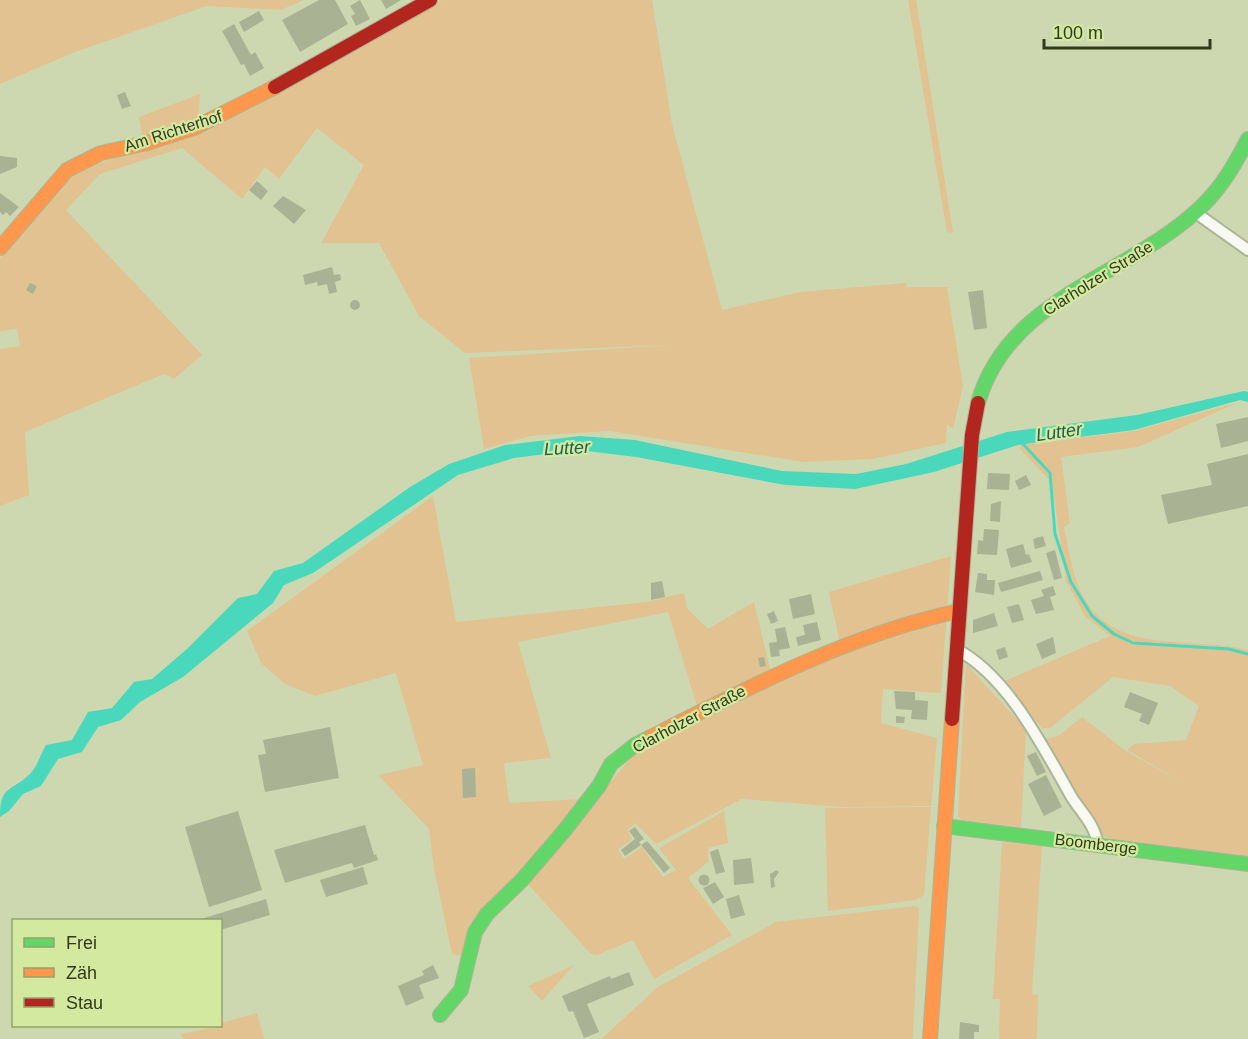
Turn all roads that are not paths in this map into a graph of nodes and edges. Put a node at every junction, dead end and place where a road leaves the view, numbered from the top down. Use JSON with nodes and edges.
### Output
{"nodes":[{"id":1,"x":430,"y":0,"type":"edge"},
{"id":2,"x":1248,"y":139,"type":"edge"},
{"id":3,"x":1196,"y":213,"type":"junction"},
{"id":4,"x":0,"y":249,"type":"edge"},
{"id":5,"x":1248,"y":250,"type":"edge"},
{"id":6,"x":959,"y":611,"type":"junction"},
{"id":7,"x":956,"y":649,"type":"junction"},
{"id":8,"x":944,"y":826,"type":"junction"},
{"id":9,"x":1097,"y":844,"type":"junction"},
{"id":10,"x":1248,"y":864,"type":"edge"},
{"id":11,"x":440,"y":1015,"type":"dead end"},
{"id":12,"x":930,"y":1039,"type":"edge"}],
"edges":[{"from":1,"to":4,"type":"street","name":"Am Richterhof"},
{"from":2,"to":3,"type":"street","name":"Clarholzer Straße"},
{"from":3,"to":5,"type":"street"},
{"from":3,"to":6,"type":"street","name":"Clarholzer Straße"},
{"from":6,"to":7,"type":"street","name":"Clarholzer Straße"},
{"from":6,"to":11,"type":"street","name":"Clarholzer Straße"},
{"from":7,"to":8,"type":"street","name":"Clarholzer Straße"},
{"from":7,"to":9,"type":"street"},
{"from":8,"to":9,"type":"street","name":"Boomberge"},
{"from":8,"to":12,"type":"street","name":"Clarholzer Straße"},
{"from":9,"to":10,"type":"street","name":"Boomberge"}]}
